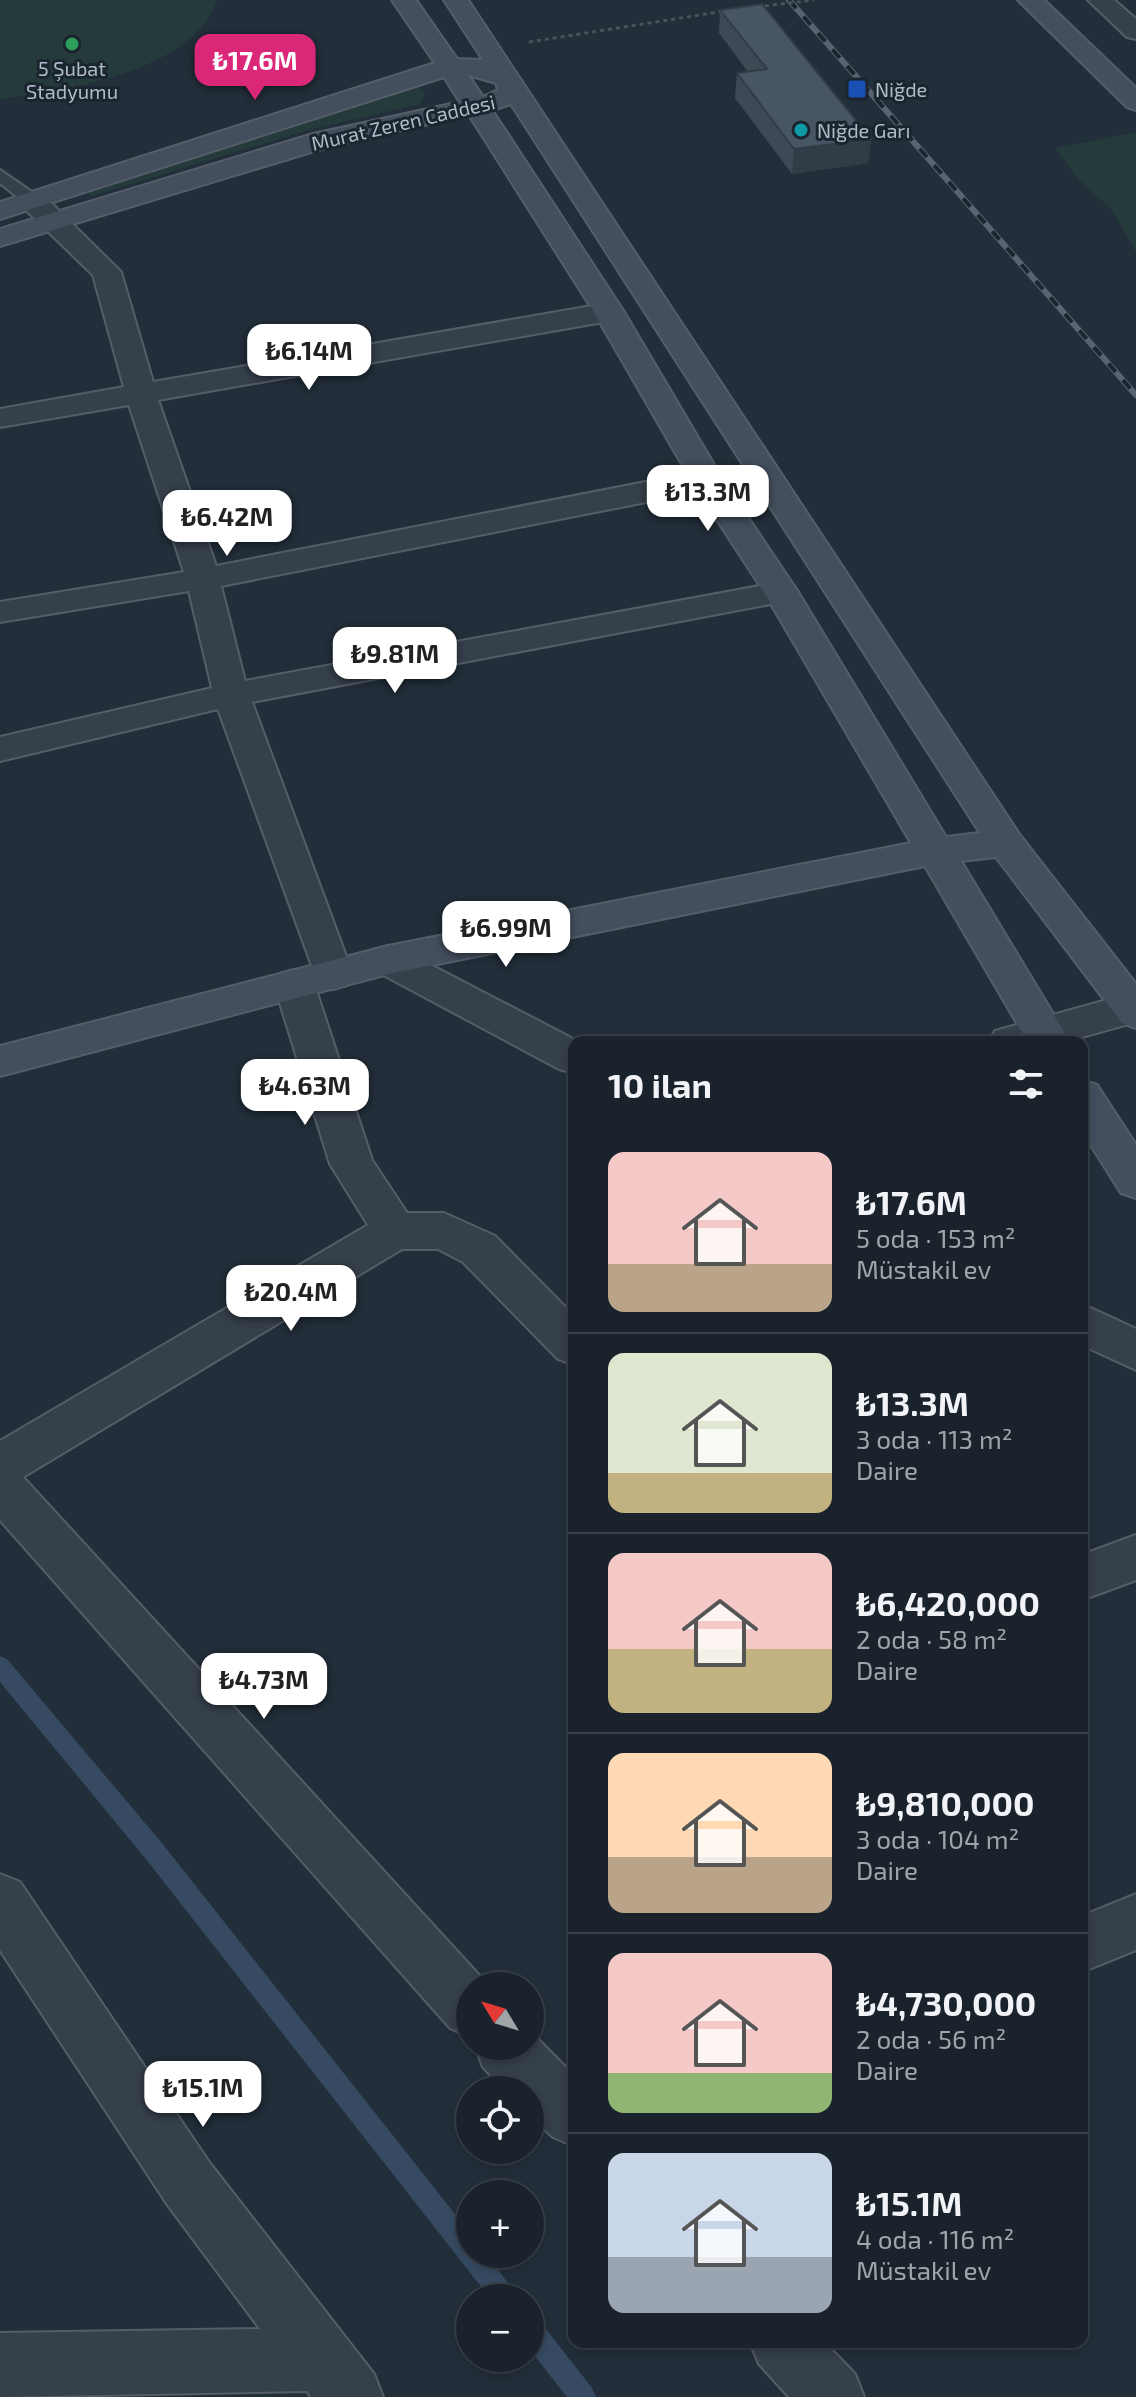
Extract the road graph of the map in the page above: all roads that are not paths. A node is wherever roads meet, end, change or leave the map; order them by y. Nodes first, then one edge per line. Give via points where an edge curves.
1 (404, 0) edge
2 (456, 0) edge
3 (1030, 0) edge
4 (1100, 0) edge
5 (1136, 32) edge
6 (449, 67) junction
7 (508, 79) junction
8 (1136, 102) edge
9 (477, 107) junction
10 (0, 175) edge
11 (0, 211) edge
12 (45, 211) junction
13 (0, 238) edge
14 (609, 312) junction
15 (141, 394) junction
16 (0, 418) edge
17 (707, 480) junction
18 (203, 579) junction
19 (781, 592) junction
20 (0, 612) edge
21 (231, 695) junction
22 (0, 749) edge
23 (1006, 843) junction
24 (934, 851) junction
25 (388, 960) junction
26 (313, 979) junction
27 (1135, 1010) edge
28 (1032, 1036) edge
29 (1044, 1036) edge
30 (568, 1055) edge
31 (0, 1061) edge
32 (1088, 1105) edge
33 (1136, 1181) edge
34 (395, 1231) junction
35 (1088, 1326) edge
36 (568, 1340) edge
37 (1136, 1351) edge
38 (0, 1466) edge
39 (0, 1486) edge
40 (1136, 1557) edge
41 (1088, 1576) edge
42 (0, 1901) edge
43 (1136, 1922) edge
44 (1088, 1941) edge
45 (456, 1992) edge
46 (517, 2060) edge
47 (568, 2111) edge
48 (787, 2348) edge
49 (0, 2365) edge
50 (336, 2378) edge
51 (832, 2397) edge

1 - 6 main road
2 - 7 main road
3 - 8 main road
4 - 5 street
6 - 7 main road, Murat Zeren Caddesi via 479,67
6 - 9 main road
6 - 12 main road, Murat Zeren Caddesi
7 - 9 main road, Murat Zeren Caddesi via 508,97
7 - 23 main road
9 - 12 main road, Murat Zeren Caddesi via 322,140
9 - 14 main road
10 - 12 lane
11 - 12 main road, Murat Zeren Caddesi
12 - 13 main road, Murat Zeren Caddesi
12 - 15 street via 107,272
14 - 15 street
14 - 17 main road
15 - 16 street
15 - 18 street
17 - 18 street
17 - 19 main road
18 - 20 street
18 - 21 street
19 - 21 street
19 - 24 main road
21 - 22 street
21 - 26 street
23 - 24 main road
23 - 27 main road
24 - 25 main road
24 - 28 main road
25 - 26 main road
25 - 30 street
26 - 31 main road
26 - 34 street via 352,1164
27 - 29 street
32 - 33 main road
34 - 36 street via 444,1231 479,1249
34 - 38 street
35 - 37 street
39 - 45 street
40 - 41 street
42 - 50 street via 188,2183
43 - 44 street
46 - 47 street
48 - 51 street
49 - 50 street

